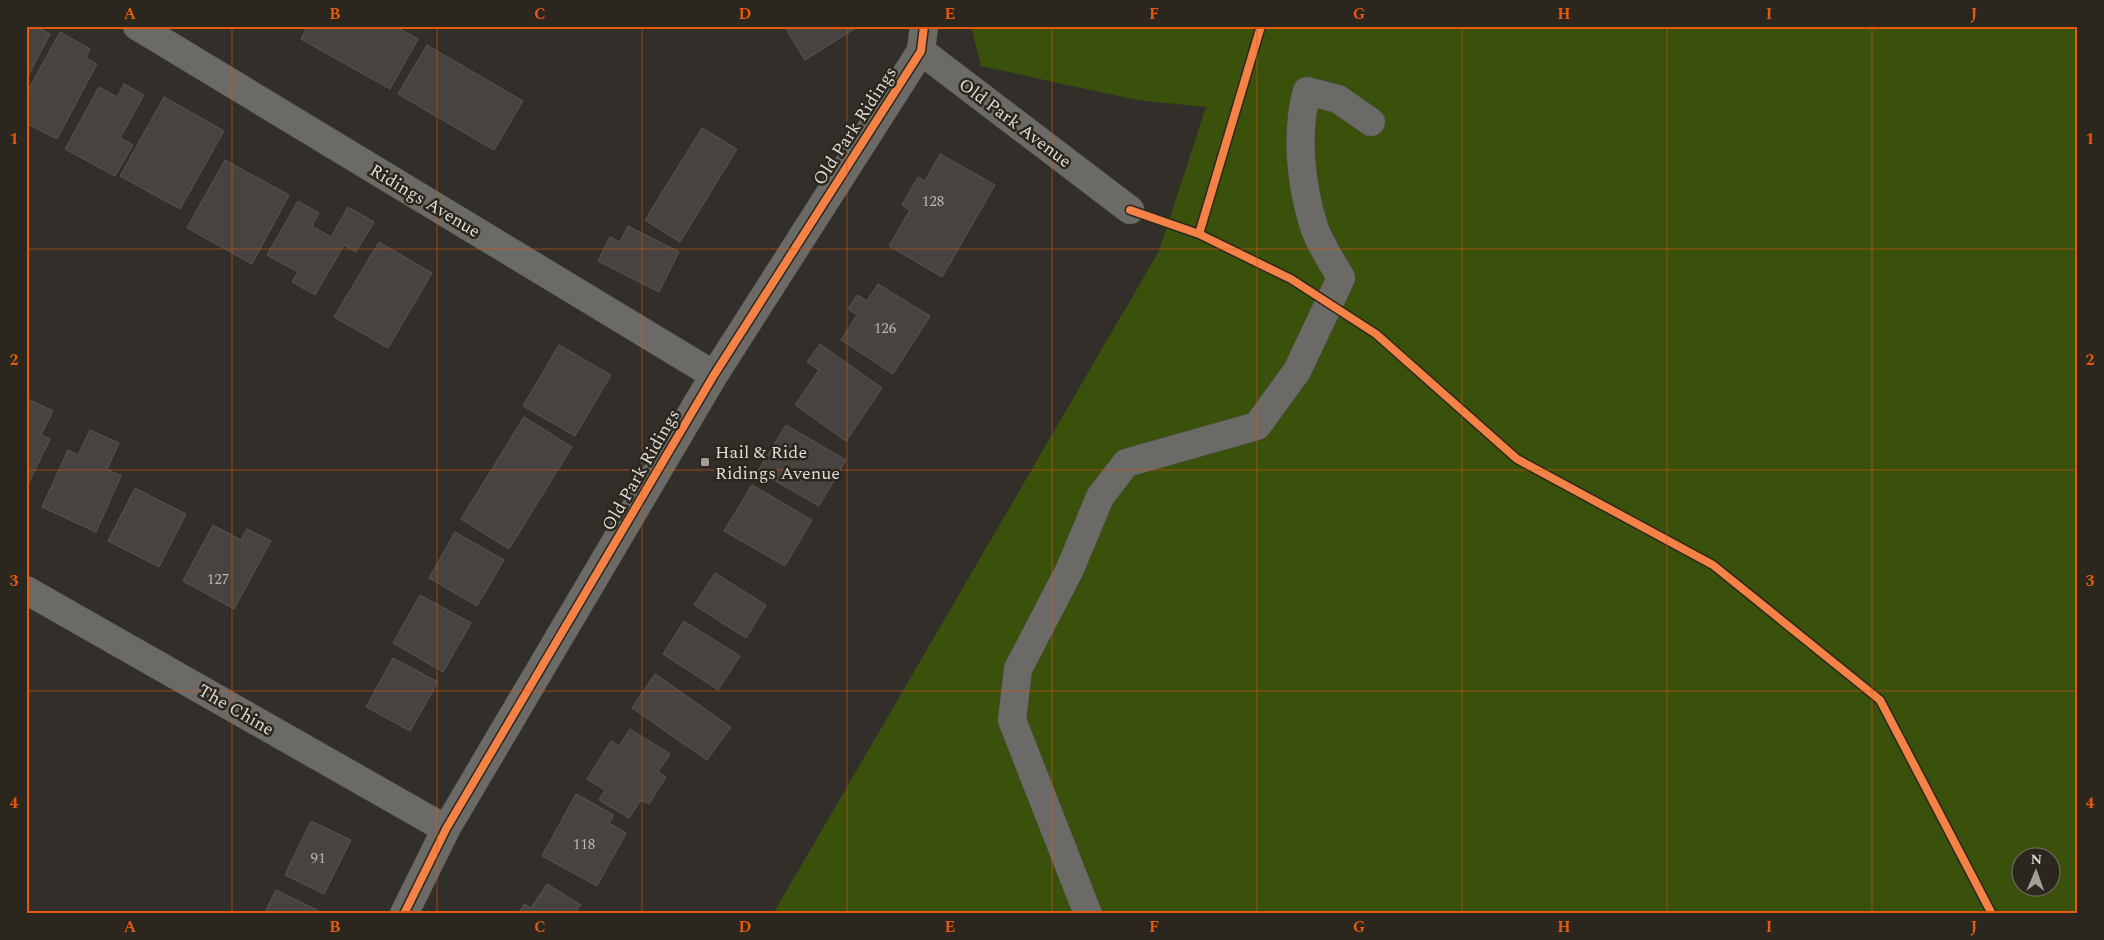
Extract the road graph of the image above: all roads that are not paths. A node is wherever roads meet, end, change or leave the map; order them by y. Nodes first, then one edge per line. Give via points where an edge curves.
1 (137, 26) edge
2 (922, 39) edge
3 (1371, 122) dead end
4 (1130, 210) dead end
5 (714, 375) junction
6 (26, 590) edge
7 (446, 829) junction
8 (404, 914) edge
9 (1088, 914) edge

1 - 5 street, Ridings Avenue
2 - 4 street, Old Park Avenue
2 - 5 street, Old Park Ridings
3 - 9 street via 1338,99 1307,91 1302,130 1302,170 1315,228 1341,278 1297,371 1257,426 1126,463 1100,497 1070,570 1018,669 1012,720
5 - 7 street, Old Park Ridings
6 - 7 street, The Chine
7 - 8 street, Old Park Ridings

